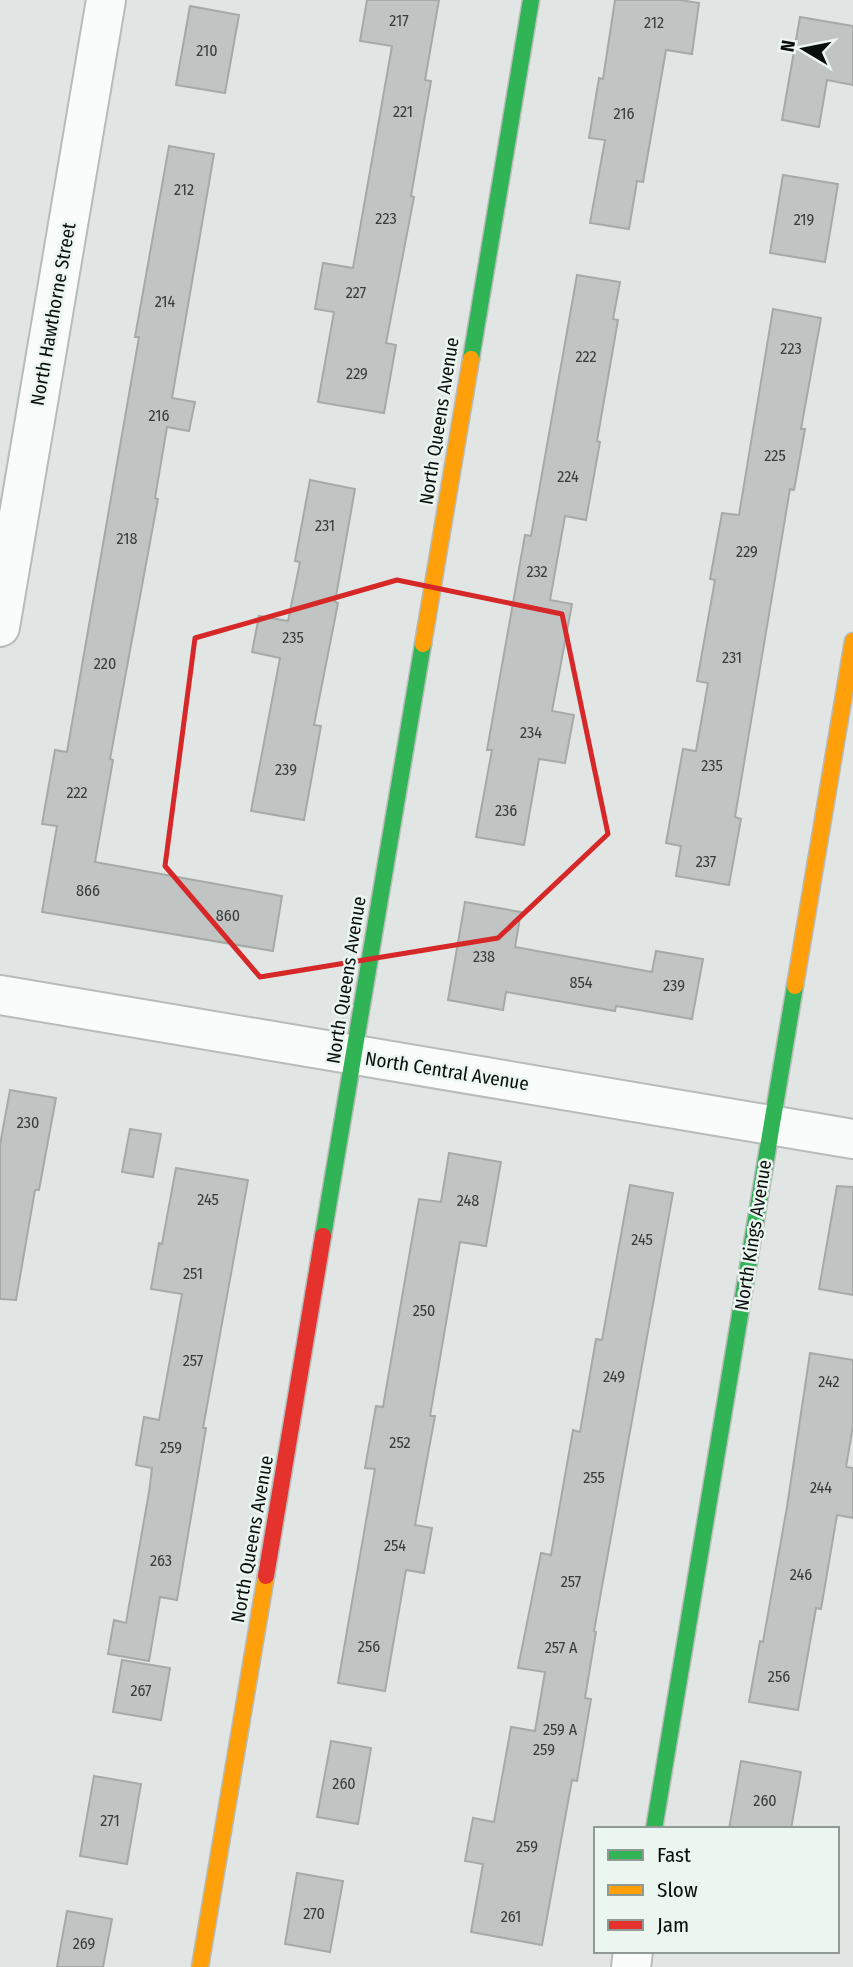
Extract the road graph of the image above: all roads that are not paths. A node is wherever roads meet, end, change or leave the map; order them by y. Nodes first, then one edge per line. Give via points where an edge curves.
1 (106, 0) edge
2 (531, 0) edge
3 (0, 628) edge
4 (853, 641) edge
5 (0, 995) edge
6 (355, 1055) junction
7 (771, 1125) junction
8 (853, 1139) edge
9 (654, 1827) edge
10 (200, 1967) edge

1 - 3 street, North Hawthorne Street
2 - 6 street, North Queens Avenue
4 - 7 street, North Kings Avenue
5 - 6 street, North Central Avenue
6 - 7 street, North Central Avenue
6 - 10 street, North Queens Avenue
7 - 8 street, North Central Avenue
7 - 9 street, North Kings Avenue

